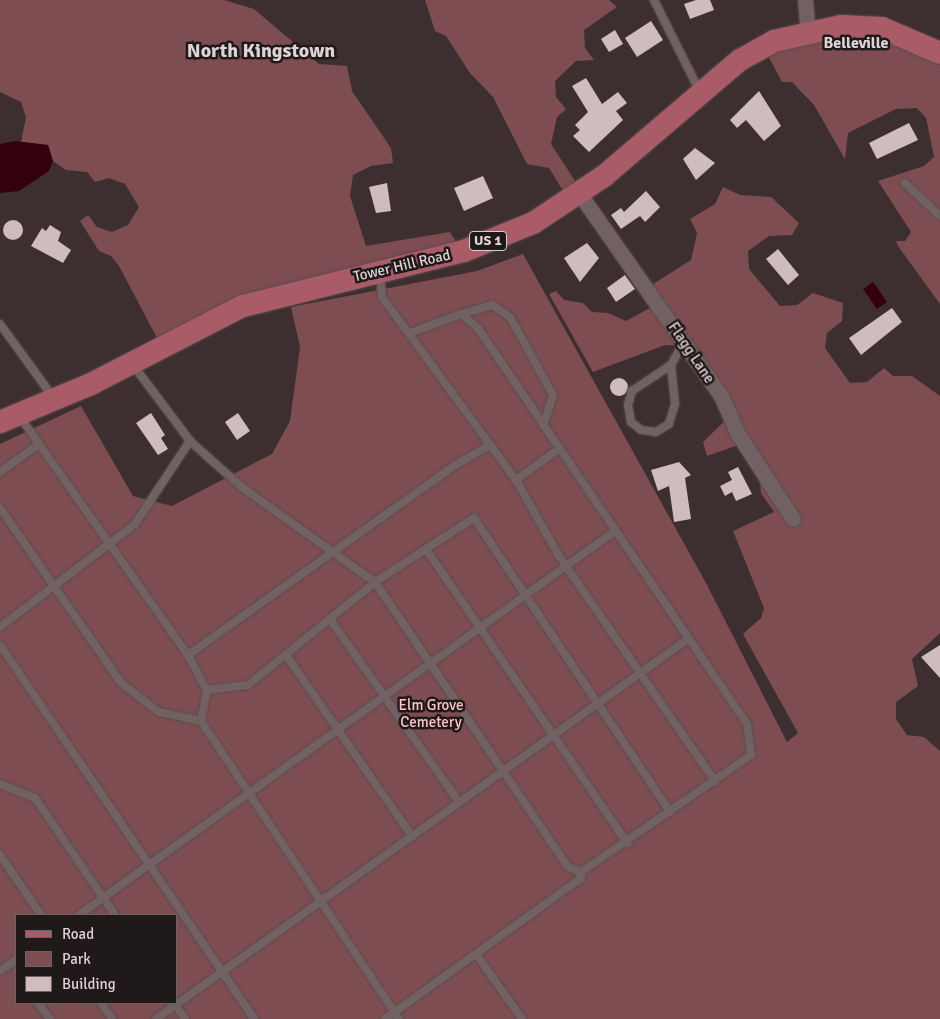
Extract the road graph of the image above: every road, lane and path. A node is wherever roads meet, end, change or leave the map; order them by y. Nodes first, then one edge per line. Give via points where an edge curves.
1 (654, 0) edge
2 (805, 0) edge
3 (808, 32) junction
4 (940, 53) edge
5 (700, 93) junction
6 (905, 182) dead end
7 (579, 192) junction
8 (940, 216) edge
9 (380, 272) junction
10 (461, 314) junction
11 (0, 324) edge
12 (409, 333) junction
13 (684, 342) junction
14 (131, 362) junction
15 (671, 365) junction
16 (55, 400) junction
17 (9, 419) edge
18 (543, 425) junction
19 (190, 441) junction
20 (39, 444) junction
21 (492, 445) junction
22 (559, 449) junction
23 (0, 472) edge
24 (516, 480) junction
25 (0, 508) edge
26 (793, 519) dead end
27 (615, 531) junction
28 (113, 544) junction
29 (334, 551) junction
30 (428, 552) junction
31 (566, 566) junction
32 (375, 582) junction
33 (54, 588) junction
34 (526, 595) junction
35 (332, 622) junction
36 (0, 627) edge
37 (480, 628) junction
38 (688, 639) junction
39 (0, 645) edge
40 (188, 655) junction
41 (286, 656) junction
42 (431, 663) junction
43 (640, 673) junction
44 (207, 690) junction
45 (386, 695) junction
46 (598, 703) junction
47 (201, 721) junction
48 (338, 729) junction
49 (551, 737) junction
50 (504, 771) junction
51 (715, 781) junction
52 (0, 784) edge
53 (250, 793) junction
54 (459, 802) junction
55 (670, 812) junction
56 (412, 836) junction
57 (627, 843) junction
58 (0, 855) edge
59 (150, 864) junction
60 (581, 872) junction
61 (103, 898) junction
62 (322, 900) junction
63 (40, 914) edge
64 (80, 914) edge
65 (114, 914) edge
66 (476, 954) junction
67 (14, 961) edge
68 (0, 971) edge
69 (223, 971) junction
70 (178, 1002) edge
71 (39, 1004) edge
72 (102, 1004) edge
73 (175, 1004) edge
74 (397, 1016) edge
75 (50, 1019) edge
76 (112, 1019) edge
77 (156, 1019) edge
78 (185, 1019) edge
79 (254, 1019) edge
80 (385, 1019) edge
81 (522, 1019) edge

1 - 5 lane
2 - 3 street
3 - 4 main road, Tower Hill Road / US 1 via 842,26 882,28
3 - 5 main road, Tower Hill Road / US 1 via 774,41 740,60
5 - 7 main road, Tower Hill Road / US 1
6 - 8 lane
7 - 9 main road, Tower Hill Road / US 1 via 533,223 464,251
7 - 13 street, Flagg Lane
9 - 12 lane via 382,297
9 - 14 main road, Tower Hill Road / US 1 via 243,306
10 - 12 lane
10 - 18 lane via 479,329
10 - 18 lane via 492,305 510,317 553,395
11 - 16 lane
12 - 21 lane
13 - 15 lane
13 - 26 street, Flagg Lane
14 - 16 main road, Tower Hill Road / US 1
14 - 19 lane
15 - 15 lane via 632,391 628,405 631,422 641,430 656,432 668,424 675,404
16 - 17 main road, Tower Hill Road / US 1
17 - 20 lane
18 - 22 lane
19 - 28 lane via 135,524
19 - 29 lane via 243,488
20 - 23 lane
20 - 28 lane
21 - 24 lane
21 - 29 lane via 455,465
22 - 24 lane
22 - 27 lane
24 - 31 lane
25 - 33 lane
27 - 31 lane
27 - 38 lane
28 - 33 lane
28 - 40 lane
29 - 32 lane
29 - 40 lane
30 - 32 lane
30 - 34 lane via 474,518
30 - 37 lane
31 - 34 lane
31 - 43 lane
32 - 35 lane
32 - 42 lane
33 - 36 lane
33 - 47 lane via 121,683 159,712
34 - 37 lane
34 - 46 lane
35 - 41 lane
35 - 45 lane
37 - 42 lane
37 - 49 lane
38 - 43 lane
38 - 51 lane via 747,724 752,741 751,755
39 - 59 lane
40 - 44 lane
41 - 44 lane via 248,685
41 - 48 lane
42 - 45 lane
42 - 50 lane
43 - 46 lane
43 - 51 lane
44 - 47 lane
45 - 48 lane
45 - 54 lane
46 - 49 lane
46 - 55 lane
47 - 53 lane
48 - 53 lane
48 - 56 lane
49 - 50 lane
49 - 57 lane
50 - 54 lane
50 - 60 lane via 568,867
51 - 55 lane
52 - 61 lane via 35,798
53 - 59 lane
53 - 62 lane
54 - 56 lane
55 - 57 lane
56 - 62 lane
57 - 60 lane
58 - 63 lane
59 - 61 lane
59 - 69 lane
60 - 66 lane via 581,878
61 - 64 lane
61 - 65 lane
62 - 69 lane
62 - 74 lane
66 - 74 lane
66 - 81 lane
67 - 68 lane
69 - 70 lane
69 - 79 lane
71 - 75 lane
72 - 76 lane
73 - 77 lane
73 - 78 lane
74 - 80 lane

